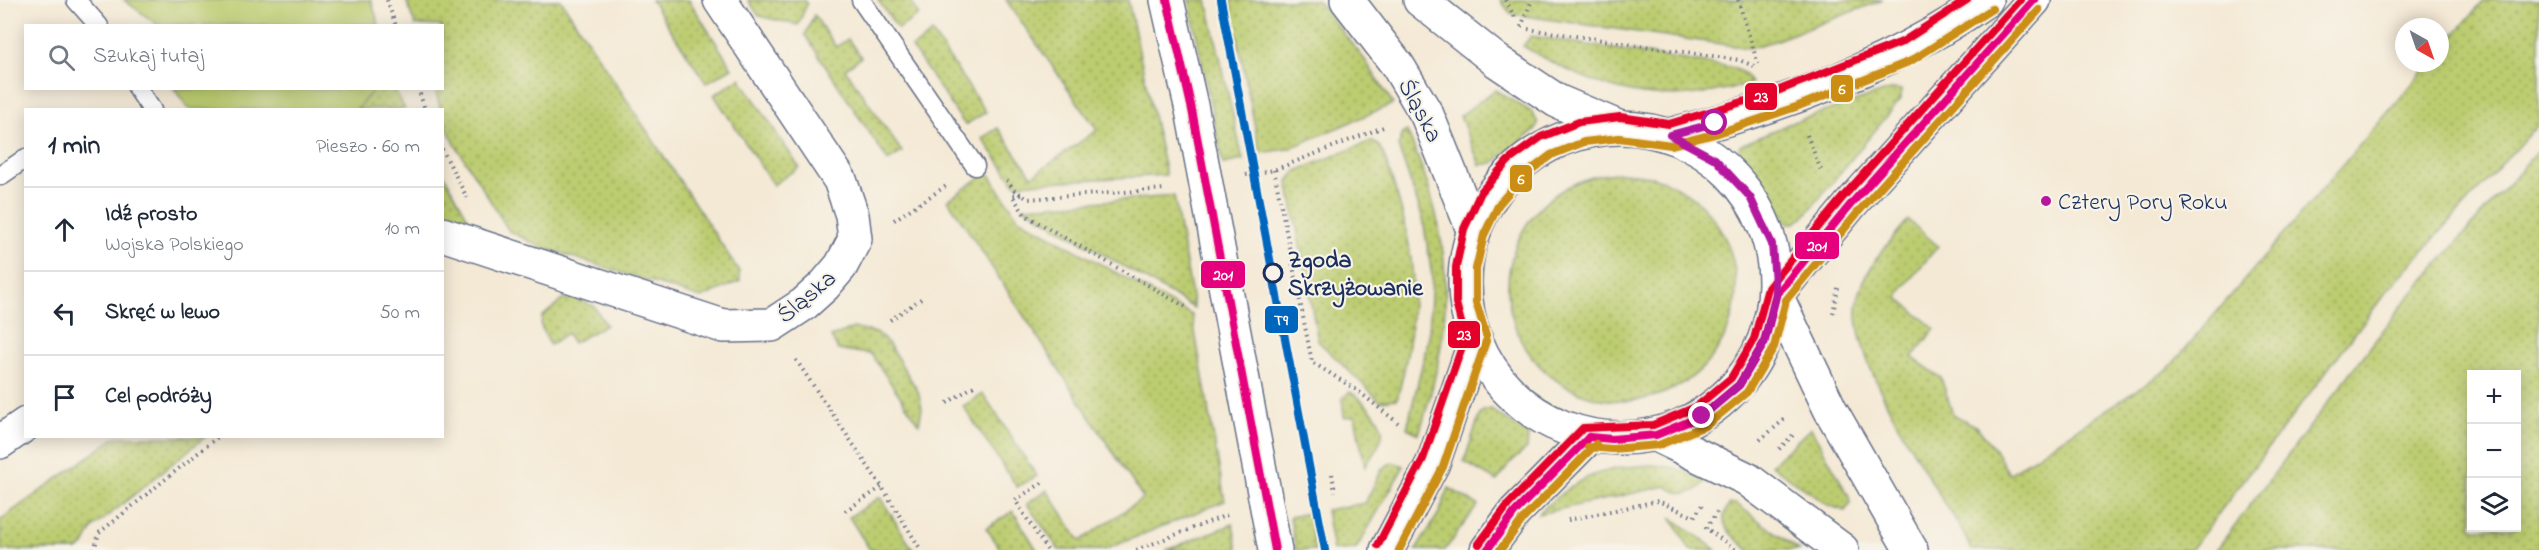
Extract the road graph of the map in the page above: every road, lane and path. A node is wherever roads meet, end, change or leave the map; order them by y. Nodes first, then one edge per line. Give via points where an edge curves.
1 (76, 0) edge
2 (387, 0) edge
3 (720, 0) edge
4 (861, 0) edge
5 (1167, 0) edge
6 (1347, 0) edge
7 (1420, 0) edge
8 (1504, 0) edge
9 (1532, 0) edge
10 (1737, 0) edge
11 (1986, 0) edge
12 (2034, 0) edge
13 (97, 24) edge
14 (395, 24) edge
15 (1520, 28) junction
16 (139, 90) edge
17 (419, 90) edge
18 (151, 108) edge
19 (424, 108) edge
20 (1619, 127) junction
21 (1380, 128) dead end
22 (1670, 135) junction
23 (24, 159) edge
24 (975, 166) junction
25 (0, 176) edge
26 (1167, 189) dead end
27 (1022, 195) junction
28 (1474, 232) junction
29 (444, 235) edge
30 (849, 250) junction
31 (1776, 295) junction
32 (921, 299) dead end
33 (1192, 310) dead end
34 (891, 320) dead end
35 (772, 325) junction
36 (1476, 338) junction
37 (977, 384) dead end
38 (947, 403) dead end
39 (1792, 413) dead end
40 (1398, 423) dead end
41 (24, 425) edge
42 (1656, 435) junction
43 (1589, 437) junction
44 (217, 438) edge
45 (0, 442) edge
46 (1758, 442) dead end
47 (1332, 474) dead end
48 (1042, 483) dead end
49 (882, 487) junction
50 (1335, 492) dead end
51 (845, 511) dead end
52 (1228, 514) dead end
53 (1694, 517) dead end
54 (1558, 522) dead end
55 (1706, 528) dead end
56 (94, 550) edge
57 (921, 550) edge
58 (1047, 550) edge
59 (1136, 550) edge
60 (1275, 550) edge
61 (1387, 550) edge
62 (1487, 550) edge
63 (1736, 550) edge
64 (1842, 550) edge
65 (1911, 550) edge

1 - 13 lane
2 - 14 path
3 - 30 street, Śląska via 840,180 852,215 855,239
4 - 24 lane
5 - 60 street via 1194,120
6 - 28 street, Śląska via 1398,66 1427,115
7 - 20 street via 1497,61 1557,101
8 - 15 path
9 - 15 path
10 - 15 path via 1759,68 1739,60
11 - 22 street via 1907,51 1775,103
12 - 31 street via 1851,204
16 - 18 lane
17 - 19 path
20 - 22 street
20 - 28 street via 1581,132 1546,146 1515,169 1490,198
21 - 40 path via 1274,170 1312,362 1347,382
22 - 31 street via 1715,159 1750,197 1772,244
23 - 25 lane
24 - 27 path via 989,156
24 - 30 path
26 - 27 path via 1028,199
27 - 33 path via 1012,195 1025,215
28 - 36 street via 1466,268 1466,303
29 - 35 street, Śląska via 723,326
30 - 35 street, Śląska via 824,286
31 - 42 street via 1764,343 1739,385 1702,416
31 - 65 street via 1830,409
32 - 34 path
35 - 49 path
36 - 43 street via 1490,369 1512,395 1538,416
36 - 61 street via 1433,463
37 - 38 path
39 - 46 path
41 - 45 street
42 - 43 street
42 - 64 street via 1747,479
43 - 62 street via 1515,512
44 - 56 path via 99,533
47 - 50 path
48 - 58 path via 1015,500
49 - 51 path
49 - 57 path
52 - 59 path
53 - 54 path via 1658,501
55 - 63 path

